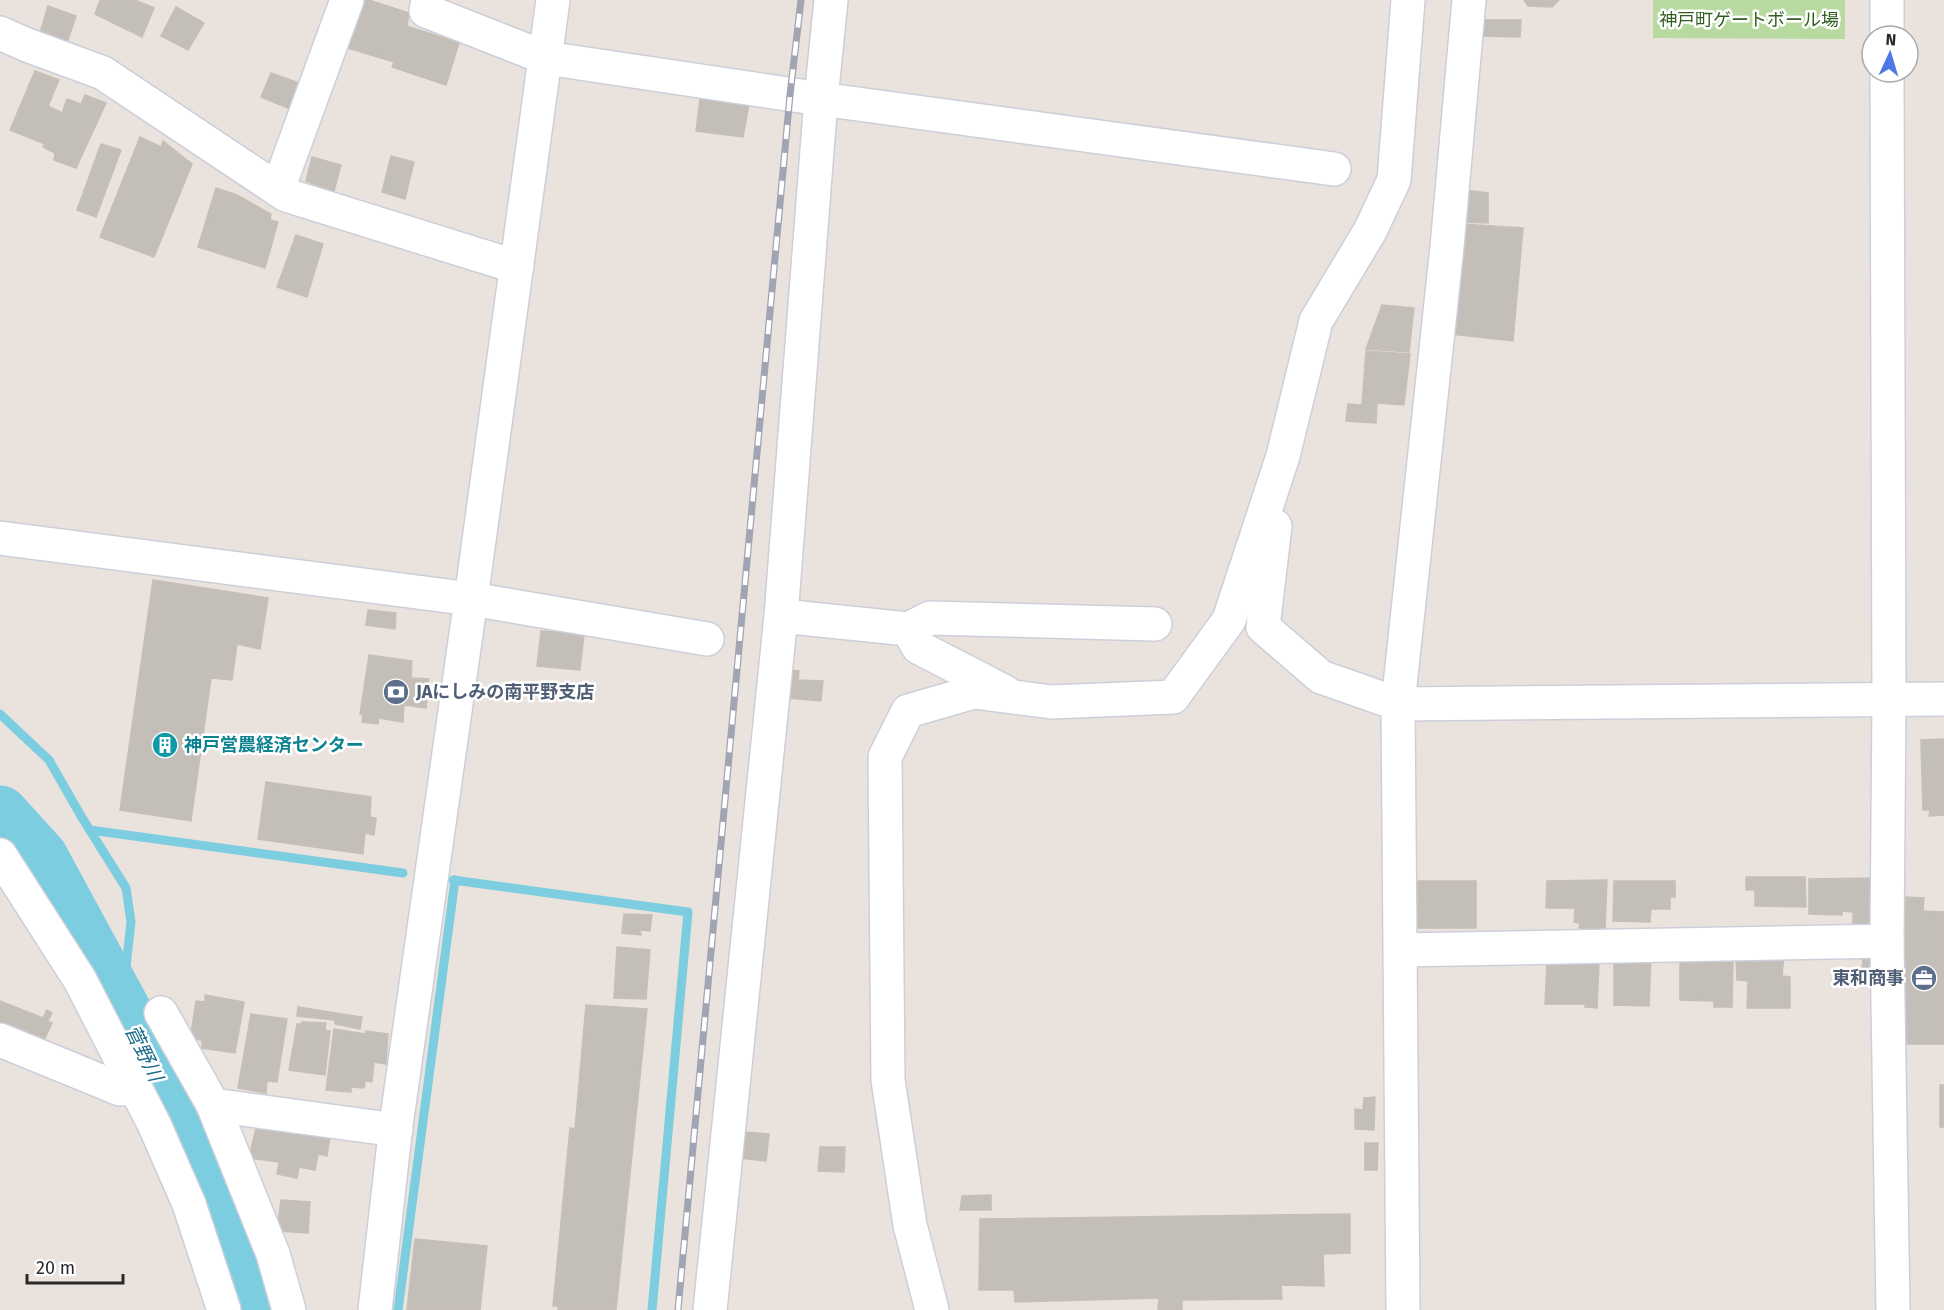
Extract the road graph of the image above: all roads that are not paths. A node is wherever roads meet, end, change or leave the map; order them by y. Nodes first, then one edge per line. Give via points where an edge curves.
1 (347, 0) edge
2 (553, 0) edge
3 (831, 0) edge
4 (1408, 0) edge
5 (1469, 0) edge
6 (1887, 0) edge
7 (419, 4) edge
8 (1887, 24) edge
9 (0, 33) edge
10 (546, 58) junction
11 (1887, 84) edge
12 (821, 99) junction
13 (1335, 169) dead end
14 (278, 189) junction
15 (517, 267) junction
16 (1283, 456) junction
17 (0, 538) edge
18 (471, 599) junction
19 (781, 616) junction
20 (1155, 624) dead end
21 (909, 629) junction
22 (707, 639) dead end
23 (1011, 696) junction
24 (1888, 699) junction
25 (1944, 699) edge
26 (1398, 704) junction
27 (0, 855) edge
28 (1887, 941) junction
29 (1401, 950) junction
30 (161, 1013) dead end
31 (0, 1040) edge
32 (135, 1088) junction
33 (213, 1105) junction
34 (396, 1130) junction
35 (224, 1310) edge
36 (289, 1310) edge
37 (375, 1310) edge
38 (710, 1310) edge
39 (932, 1310) edge
40 (1403, 1310) edge
41 (1893, 1310) edge

1 - 14 street
2 - 10 street
3 - 12 street
4 - 16 street via 1394,180 1370,231 1317,321
5 - 26 street
6 - 8 street
7 - 10 street
9 - 14 street via 103,73
10 - 12 street
10 - 15 street
11 - 24 street
12 - 13 street
12 - 19 street
14 - 15 street via 286,195
15 - 18 street
16 - 23 street via 1229,620 1173,697 1052,702
16 - 26 street via 1263,627 1321,677
17 - 18 street
18 - 22 street
18 - 34 street
19 - 21 street
19 - 38 street
20 - 21 street via 930,618
21 - 23 street via 918,646
23 - 39 street via 974,692 908,711 885,757 888,1080 910,1225
24 - 25 street
24 - 26 street
24 - 28 street
26 - 29 street
27 - 32 street via 80,980
28 - 29 street
28 - 41 street
29 - 40 street
30 - 33 street
31 - 32 street via 120,1089
32 - 35 street via 189,1204
33 - 34 street
33 - 36 street via 273,1254
34 - 37 street

